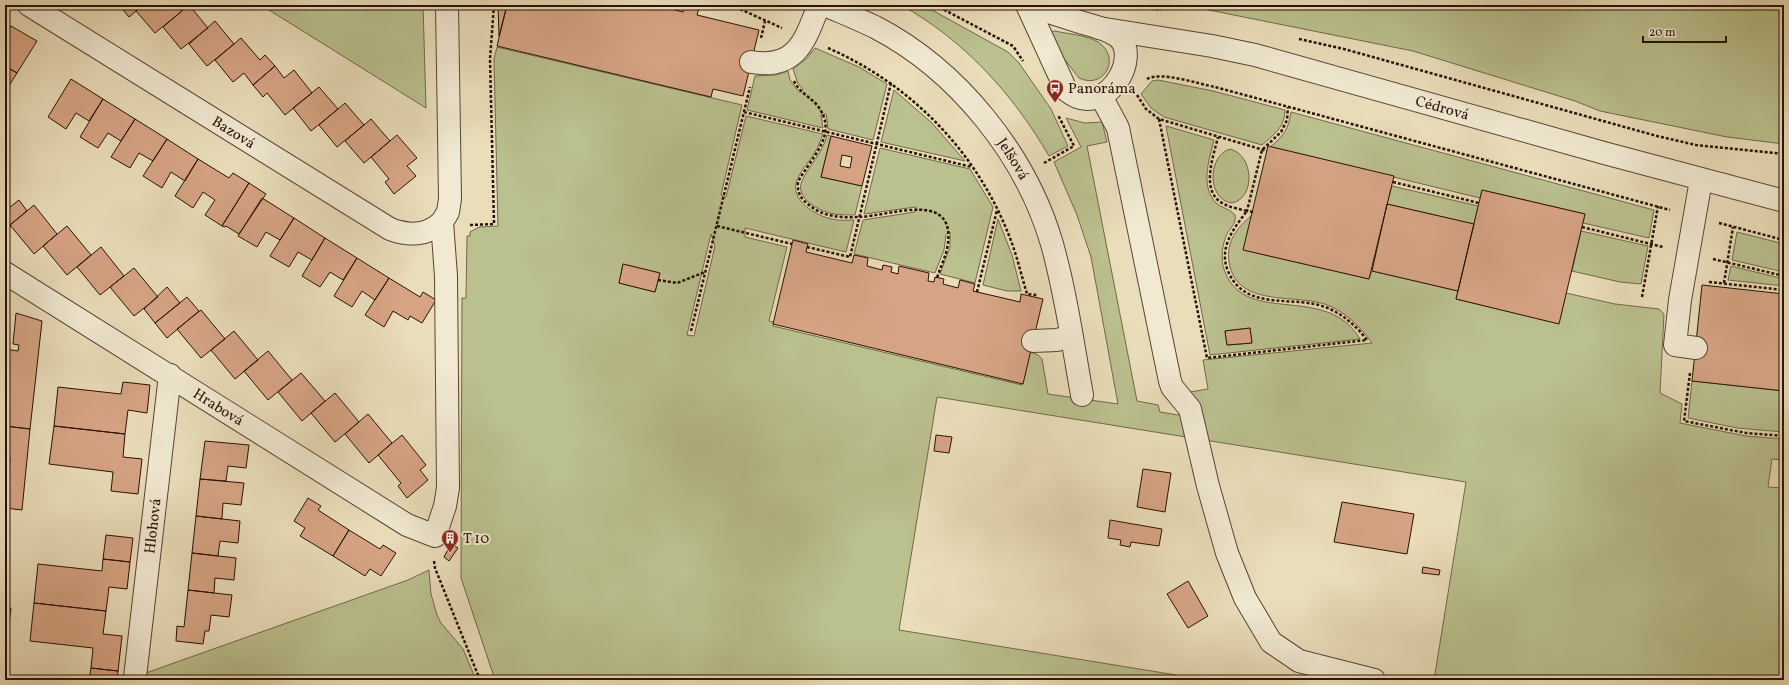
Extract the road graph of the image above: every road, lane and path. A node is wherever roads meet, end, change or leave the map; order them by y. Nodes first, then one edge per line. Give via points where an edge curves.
1 (29, 5) edge
2 (447, 5) edge
3 (494, 5) edge
4 (731, 5) edge
5 (819, 5) edge
6 (825, 5) edge
7 (935, 5) edge
8 (1027, 5) edge
9 (1136, 5) edge
10 (1167, 11) dead end
11 (766, 20) junction
12 (1099, 28) junction
13 (1292, 37) dead end
14 (806, 39) junction
15 (753, 63) junction
16 (1025, 64) dead end
17 (891, 83) junction
18 (1143, 84) dead end
19 (801, 91) dead end
20 (1106, 105) junction
21 (1288, 107) junction
22 (1056, 110) dead end
23 (744, 112) junction
24 (1060, 112) dead end
25 (1159, 119) junction
26 (1063, 125) dead end
27 (826, 132) junction
28 (1218, 137) junction
29 (877, 144) junction
30 (1262, 150) junction
31 (1267, 151) dead end
32 (1784, 154) edge
33 (1052, 159) dead end
34 (973, 167) junction
35 (1701, 180) junction
36 (1393, 182) dead end
37 (1784, 201) edge
38 (1479, 203) dead end
39 (1658, 206) junction
40 (997, 209) junction
41 (1247, 211) junction
42 (1253, 212) dead end
43 (859, 217) junction
44 (1694, 217) junction
45 (442, 222) junction
46 (716, 226) junction
47 (1582, 227) dead end
48 (1733, 227) junction
49 (466, 229) dead end
50 (1784, 240) edge
51 (792, 244) dead end
52 (1652, 244) junction
53 (807, 247) dead end
54 (1688, 253) junction
55 (1728, 262) junction
56 (706, 272) junction
57 (5, 273) edge
58 (1784, 276) edge
59 (937, 278) dead end
60 (1684, 279) junction
61 (658, 280) dead end
62 (1724, 283) junction
63 (1784, 290) edge
64 (977, 292) dead end
65 (1064, 292) junction
66 (1642, 297) dead end
67 (691, 331) dead end
68 (1071, 336) junction
69 (1033, 342) dead end
70 (1696, 348) dead end
71 (170, 375) junction
72 (1690, 378) dead end
73 (1082, 396) dead end
74 (1784, 436) edge
75 (435, 536) junction
76 (135, 677) dead end
77 (480, 680) edge
78 (1374, 680) edge

1 - 45 street, Bazová via 390,229 414,234 428,232
2 - 45 street via 450,199 448,212
3 - 49 path via 490,59 494,224 471,225
4 - 11 path
5 - 14 street
6 - 65 street, Jelšová via 875,28 904,46 932,66 976,108 1009,151 1027,182 1052,244
7 - 16 path via 1012,46
8 - 12 street, Cédrová
8 - 20 street, Cédrová via 1066,90 1073,97
9 - 10 path
11 - 14 path
11 - 15 path
12 - 20 street, Cédrová via 1117,36 1124,45 1125,52 1124,67 1110,89
12 - 35 street, Cédrová via 1256,55
13 - 32 path via 1344,49 1657,136 1696,145
14 - 15 street via 788,58 773,63
14 - 17 path via 850,58
15 - 23 path
17 - 29 path
17 - 34 path via 935,120
18 - 21 path via 1151,76 1161,76 1215,87
19 - 27 path via 813,100 823,114
20 - 25 path via 1125,106 1137,92 1146,109
20 - 78 street via 1118,128 1170,381 1172,388 1190,410 1227,553 1245,598 1271,642 1299,661
21 - 30 path via 1287,120 1281,132
21 - 39 path
22 - 24 path
23 - 27 path
23 - 46 path
25 - 28 path
25 - 41 path via 1207,358 1367,340 1345,318 1330,308 1254,297 1236,286 1226,267 1226,244
26 - 33 path via 1074,146
27 - 29 path
27 - 43 path via 818,151 798,182 800,196 814,209 833,216
28 - 30 path
28 - 41 path via 1209,172 1212,189 1219,201
29 - 34 path
29 - 43 path
30 - 31 path
30 - 41 path
34 - 40 path
35 - 37 street, Cédrová
35 - 44 street
36 - 38 path
39 - 44 path
39 - 52 path
40 - 64 path
40 - 65 path via 1008,233 1027,294 1042,296
41 - 42 path
43 - 53 path via 850,257
43 - 59 path via 915,209 940,214 947,226 948,234 947,248
44 - 48 path
44 - 54 street
45 - 75 street via 446,276 448,488
46 - 51 path
46 - 56 path
47 - 52 path
48 - 50 path
48 - 55 path
52 - 54 path
52 - 66 path
54 - 55 path
54 - 60 street
55 - 58 path
55 - 62 path
56 - 61 path via 677,283
56 - 67 path
57 - 71 street, Hrabová
60 - 62 path
60 - 70 street via 1675,345
62 - 63 path
65 - 68 street, Jelšová
68 - 69 street
68 - 73 street, Jelšová
71 - 75 street, Hrabová via 407,525
71 - 76 street, Hlohová
72 - 74 path via 1684,421
75 - 77 path via 435,568

